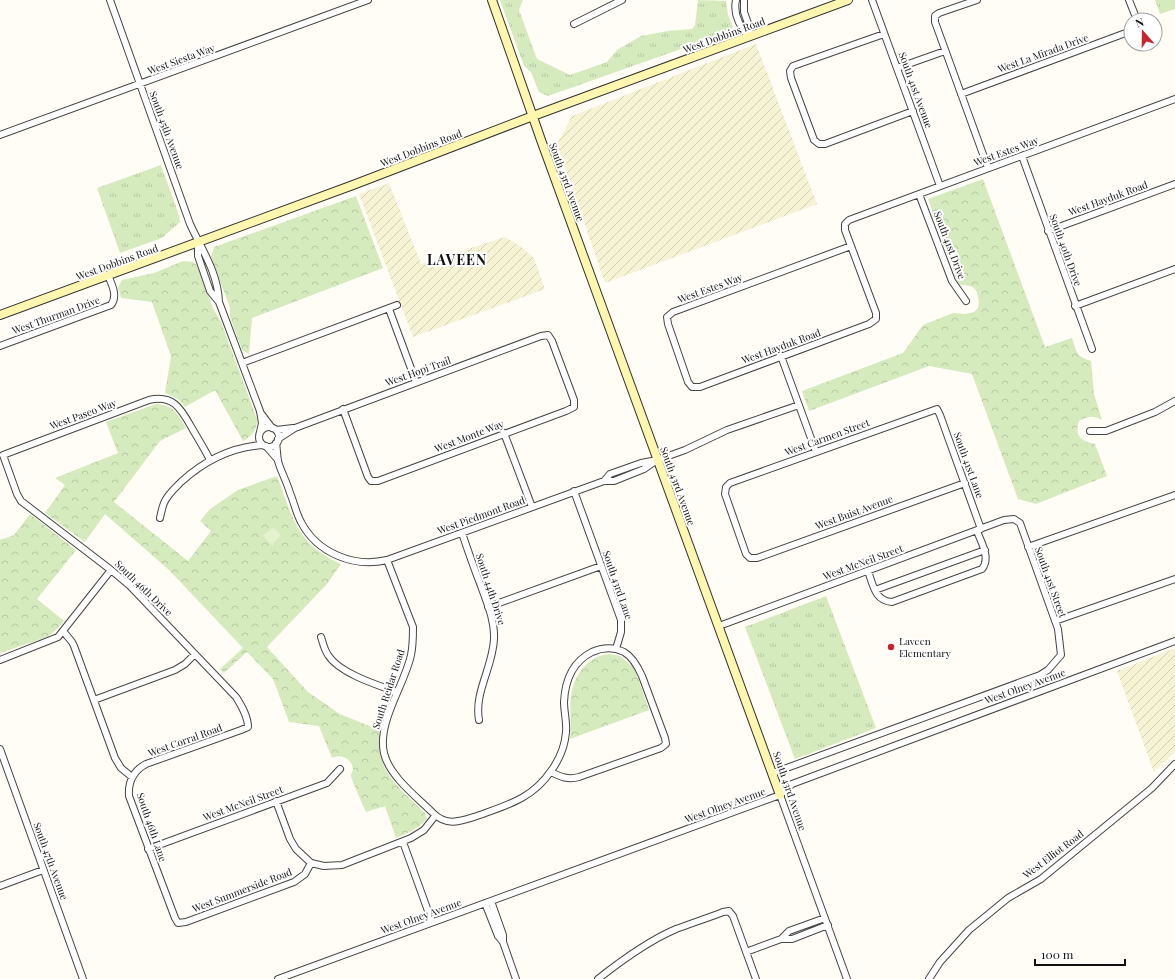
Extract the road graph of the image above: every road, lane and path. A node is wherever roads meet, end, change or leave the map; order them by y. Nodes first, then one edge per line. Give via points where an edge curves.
1 (110, 0) edge
2 (368, 0) edge
3 (492, 0) edge
4 (736, 0) edge
5 (744, 0) edge
6 (848, 0) edge
7 (872, 0) edge
8 (976, 0) edge
9 (1130, 0) edge
10 (618, 1) edge
11 (1134, 12) edge
12 (574, 24) dead end
13 (884, 34) junction
14 (1123, 34) edge
15 (749, 37) junction
16 (945, 51) junction
17 (897, 68) junction
18 (140, 84) junction
19 (961, 94) junction
20 (1175, 99) edge
21 (913, 111) junction
22 (533, 116) junction
23 (0, 135) edge
24 (1022, 156) junction
25 (988, 168) junction
26 (1175, 184) edge
27 (940, 186) junction
28 (919, 194) junction
29 (1048, 231) junction
30 (198, 243) junction
31 (851, 246) junction
32 (1175, 269) edge
33 (108, 275) junction
34 (966, 301) dead end
35 (397, 305) dead end
36 (1075, 306) junction
37 (389, 309) junction
38 (0, 315) edge
39 (0, 346) edge
40 (1092, 350) dead end
41 (781, 356) junction
42 (242, 363) junction
43 (416, 382) junction
44 (692, 387) joint
45 (1175, 401) edge
46 (799, 405) junction
47 (574, 407) joint
48 (343, 409) junction
49 (937, 409) joint
50 (260, 411) junction
51 (295, 428) junction
52 (274, 429) junction
53 (1090, 431) dead end
54 (260, 433) junction
55 (504, 433) junction
56 (277, 441) junction
57 (265, 445) junction
58 (244, 446) junction
59 (816, 452) junction
60 (3, 455) joint
61 (210, 460) junction
62 (278, 460) junction
63 (658, 460) junction
64 (965, 483) junction
65 (574, 491) junction
66 (1175, 495) edge
67 (532, 507) junction
68 (160, 518) dead end
69 (1014, 520) joint
70 (979, 530) junction
71 (462, 533) junction
72 (1028, 547) junction
73 (985, 550) junction
74 (750, 558) joint
75 (387, 560) junction
76 (601, 566) junction
77 (111, 570) junction
78 (868, 571) junction
79 (1175, 579) edge
80 (875, 590) junction
81 (488, 607) junction
82 (1055, 621) junction
83 (719, 626) junction
84 (63, 631) junction
85 (321, 637) dead end
86 (1175, 641) edge
87 (616, 649) junction
88 (195, 654) junction
89 (0, 660) edge
90 (397, 692) junction
91 (94, 700) junction
92 (479, 720) dead end
93 (248, 726) joint
94 (0, 749) edge
95 (1175, 764) edge
96 (340, 769) dead end
97 (551, 772) junction
98 (773, 773) junction
99 (132, 777) junction
100 (780, 795) junction
101 (276, 801) junction
102 (435, 816) junction
103 (403, 842) junction
104 (148, 849) junction
105 (311, 863) junction
106 (43, 870) junction
107 (0, 886) edge
108 (488, 902) junction
109 (825, 918) junction
110 (432, 922) junction
111 (178, 923) joint
112 (828, 925) junction
113 (800, 927) junction
114 (803, 935) junction
115 (781, 939) junction
116 (746, 952) junction
117 (83, 979) edge
118 (278, 979) edge
119 (516, 979) edge
120 (598, 979) edge
121 (756, 979) edge
122 (847, 979) edge
123 (929, 979) edge

1 - 18 street, South 45th Avenue
2 - 18 street, West Siesta Way
3 - 22 main road, South 43rd Avenue
4 - 15 street via 741,28
5 - 15 street
6 - 15 main road, West Dobbins Road
7 - 13 street, South 41st Avenue
8 - 16 street via 935,16
9 - 11 street
10 - 12 street
13 - 17 street, South 41st Avenue
13 - 21 street via 793,66 790,71 791,78 814,140 819,144 825,144
14 - 19 street, West La Mirada Drive
15 - 22 main road, West Dobbins Road
16 - 17 street
16 - 19 street
17 - 21 street, South 41st Avenue
18 - 23 street, West Siesta Way
18 - 30 street, South 45th Avenue
19 - 25 street
20 - 24 street, West Estes Way
21 - 27 street, South 41st Avenue
22 - 30 main road, West Dobbins Road
22 - 63 main road, South 43rd Avenue
24 - 25 street, West Estes Way
24 - 29 street, South 40th Drive
25 - 27 street, West Estes Way
26 - 29 street, West Hayduk Road
27 - 28 street, West Estes Way
28 - 31 street, West Estes Way via 849,220 845,224 845,230
28 - 34 street, South 41st Drive via 952,281
29 - 36 street, South 40th Drive
30 - 33 main road, West Dobbins Road
30 - 42 street, South 45th Avenue via 206,253 219,288 219,302
31 - 41 street, West Hayduk Road via 876,319 869,324
31 - 44 street, West Estes Way via 673,312 667,317 688,382
32 - 36 street
33 - 38 main road, West Dobbins Road
33 - 39 street, West Thurman Drive via 115,294 111,305
35 - 37 street
36 - 40 street, South 40th Drive
37 - 42 street
37 - 43 street
41 - 44 street, West Hayduk Road
41 - 46 street
42 - 50 street, South 45th Avenue
43 - 47 street, West Hopi Trail via 548,335 574,400
43 - 48 street, West Hopi Trail
45 - 53 street via 1155,412 1106,431
46 - 59 street
46 - 63 street, West Piedmont Road via 727,430
47 - 55 street, West Monte Way
48 - 51 street, West Hopi Trail
48 - 55 street, West Monte Way via 371,481 378,481
49 - 59 street, West Carmen Street
49 - 64 street, South 41st Lane
50 - 52 street, South 45th Avenue
50 - 54 street, South 45th Avenue
51 - 52 street, West Hopi Trail
51 - 56 street, West Hopi Trail
52 - 54 street, West Hopi Trail via 266,427
52 - 56 street via 278,434
54 - 57 street via 260,440
54 - 58 street, West Hopi Trail
55 - 67 street
56 - 57 street, West Hopi Trail via 272,446
56 - 62 street
57 - 58 street, West Hopi Trail
57 - 62 street
58 - 61 street, West Hopi Trail
59 - 74 street, West Carmen Street via 730,483 726,487 725,494 746,554
60 - 61 street, West Paseo Way via 149,400 163,398 182,410
60 - 77 street, South 46th Drive via 21,501
61 - 68 street, West Hopi Trail via 173,490 164,503
62 - 75 street, West Piedmont Road via 301,522 317,543 350,561 376,563
63 - 65 street, West Piedmont Road via 644,469 614,481 604,480
63 - 83 main road, South 43rd Avenue
64 - 70 street, South 41st Lane
64 - 74 street, West Buist Avenue via 757,558
65 - 67 street, West Piedmont Road
65 - 76 street, South 43rd Lane
66 - 72 street
67 - 71 street, West Piedmont Road
69 - 70 street, West McNeil Street via 1004,520
69 - 72 street, South 41st Street via 1020,523
70 - 73 street, South 41st Lane
70 - 78 street, West McNeil Street
71 - 75 street, West Piedmont Road
71 - 81 street, South 44th Drive
72 - 82 street, South 41st Street
73 - 80 street
73 - 80 street via 985,566 982,569 892,602 884,602 876,595
75 - 90 street, South Reidar Road via 413,627 411,655
76 - 81 street
76 - 87 street, South 43rd Lane via 622,620
77 - 84 street
77 - 88 street, South 46th Drive via 137,593
78 - 80 street
78 - 83 street, West McNeil Street
79 - 82 street
81 - 92 street, South 44th Drive via 494,641 479,698
82 - 98 street, South 41st Street via 1060,655 1048,670 1040,675
83 - 98 main road, South 43rd Avenue
84 - 89 street via 51,641
84 - 91 street via 74,646
85 - 90 street via 328,656 342,668
86 - 100 street, West Olney Avenue via 792,784
87 - 97 street via 593,652 578,662 573,669 565,687 564,743
87 - 97 street via 631,657 639,668 666,744 579,778 564,778
88 - 91 street via 175,670
88 - 93 street, South 46th Drive via 236,696
90 - 102 street, South Reidar Road via 384,733 384,753 397,776
91 - 99 street via 115,758 121,768
93 - 99 street, West Corral Road via 146,764
94 - 106 street, South 47th Avenue
95 - 123 street, West Elliot Road via 1152,788 1041,879 1008,898 969,930 940,962
96 - 101 street, West McNeil Street via 327,783
97 - 102 street, South Reidar Road via 536,789 519,801 451,823
98 - 100 main road, South 43rd Avenue
99 - 104 street, South 46th Lane via 129,796
100 - 108 street, West Olney Avenue
100 - 109 street, South 43rd Avenue
101 - 104 street, West McNeil Street
101 - 105 street via 293,846
102 - 103 street via 418,834
103 - 105 street via 342,865 324,866
103 - 110 street
104 - 111 street, South 46th Lane
105 - 111 street, West Summerside Road via 305,874 294,882
106 - 107 street
106 - 117 street, South 47th Avenue
108 - 110 street, West Olney Avenue
108 - 119 street via 498,936 503,942
109 - 112 street, South 43rd Avenue
109 - 113 street
110 - 118 street, West Olney Avenue
112 - 114 street
112 - 122 street, South 43rd Avenue
113 - 114 street
113 - 115 street via 789,931
114 - 115 street
115 - 116 street
116 - 120 street via 733,916 729,911 723,912 652,942 619,962
116 - 121 street

